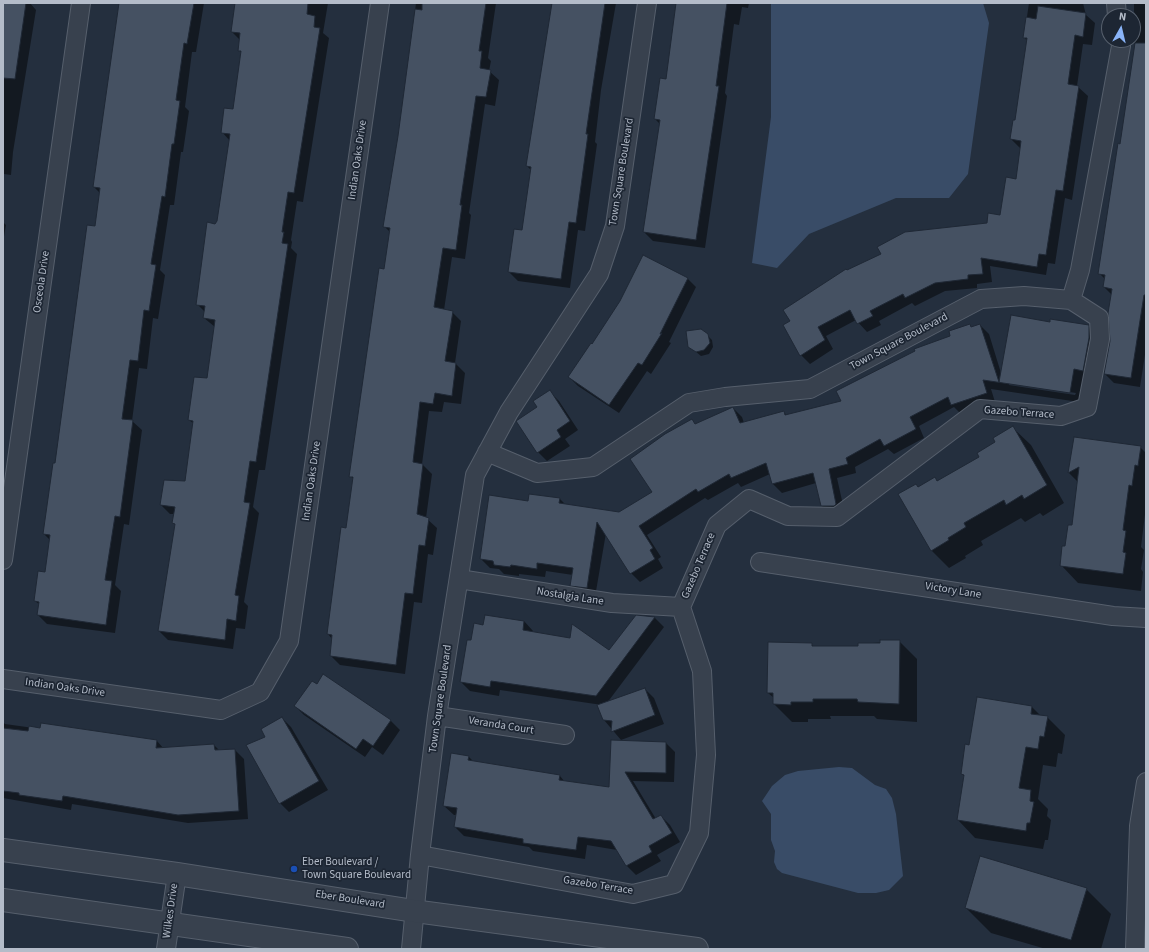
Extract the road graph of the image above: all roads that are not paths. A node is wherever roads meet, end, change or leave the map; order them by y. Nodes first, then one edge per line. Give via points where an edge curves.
1 (82, 3) edge
2 (380, 3) edge
3 (647, 3) edge
4 (1121, 48) edge
5 (1071, 300) junction
6 (487, 452) junction
7 (3, 560) edge
8 (760, 562) dead end
9 (459, 579) junction
10 (681, 607) junction
11 (1146, 618) edge
12 (3, 679) edge
13 (437, 716) junction
14 (565, 735) dead end
15 (1146, 782) edge
16 (1143, 826) edge
17 (3, 850) edge
18 (420, 855) junction
19 (176, 874) junction
20 (3, 900) edge
21 (414, 910) junction
22 (169, 923) junction
23 (166, 949) edge
24 (347, 949) edge
25 (411, 949) edge
26 (696, 949) edge
27 (1135, 949) edge

1 - 7 street, Osceola Drive
2 - 12 street, Indian Oaks Drive via 289,641 260,692 221,710
3 - 6 street, Town Square Boulevard via 615,226 599,274 509,412
4 - 5 street via 1080,270
5 - 6 street, Town Square Boulevard via 1024,296 981,299 810,389 689,403 593,468 537,474
5 - 10 street, Gazebo Terrace via 1099,318 1100,339 1087,407 1062,416 980,409 836,517 788,516 749,499 717,525
6 - 9 street, Town Square Boulevard via 475,476
8 - 11 street, Victory Lane via 1113,616
9 - 10 street, Nostalgia Lane via 612,603
9 - 13 street, Town Square Boulevard
10 - 18 street, Gazebo Terrace via 702,671 706,755 699,833 674,884 633,894
13 - 14 street, Veranda Court
13 - 18 street, Town Square Boulevard
15 - 16 street
16 - 27 street
17 - 19 street, Eber Boulevard
18 - 21 street, Town Square Boulevard
19 - 21 street, Eber Boulevard
19 - 22 street, Wilkes Drive
20 - 22 street
21 - 25 street, Town Square Boulevard
21 - 26 street, Eber Boulevard
22 - 23 street, Wilkes Drive
22 - 24 street

